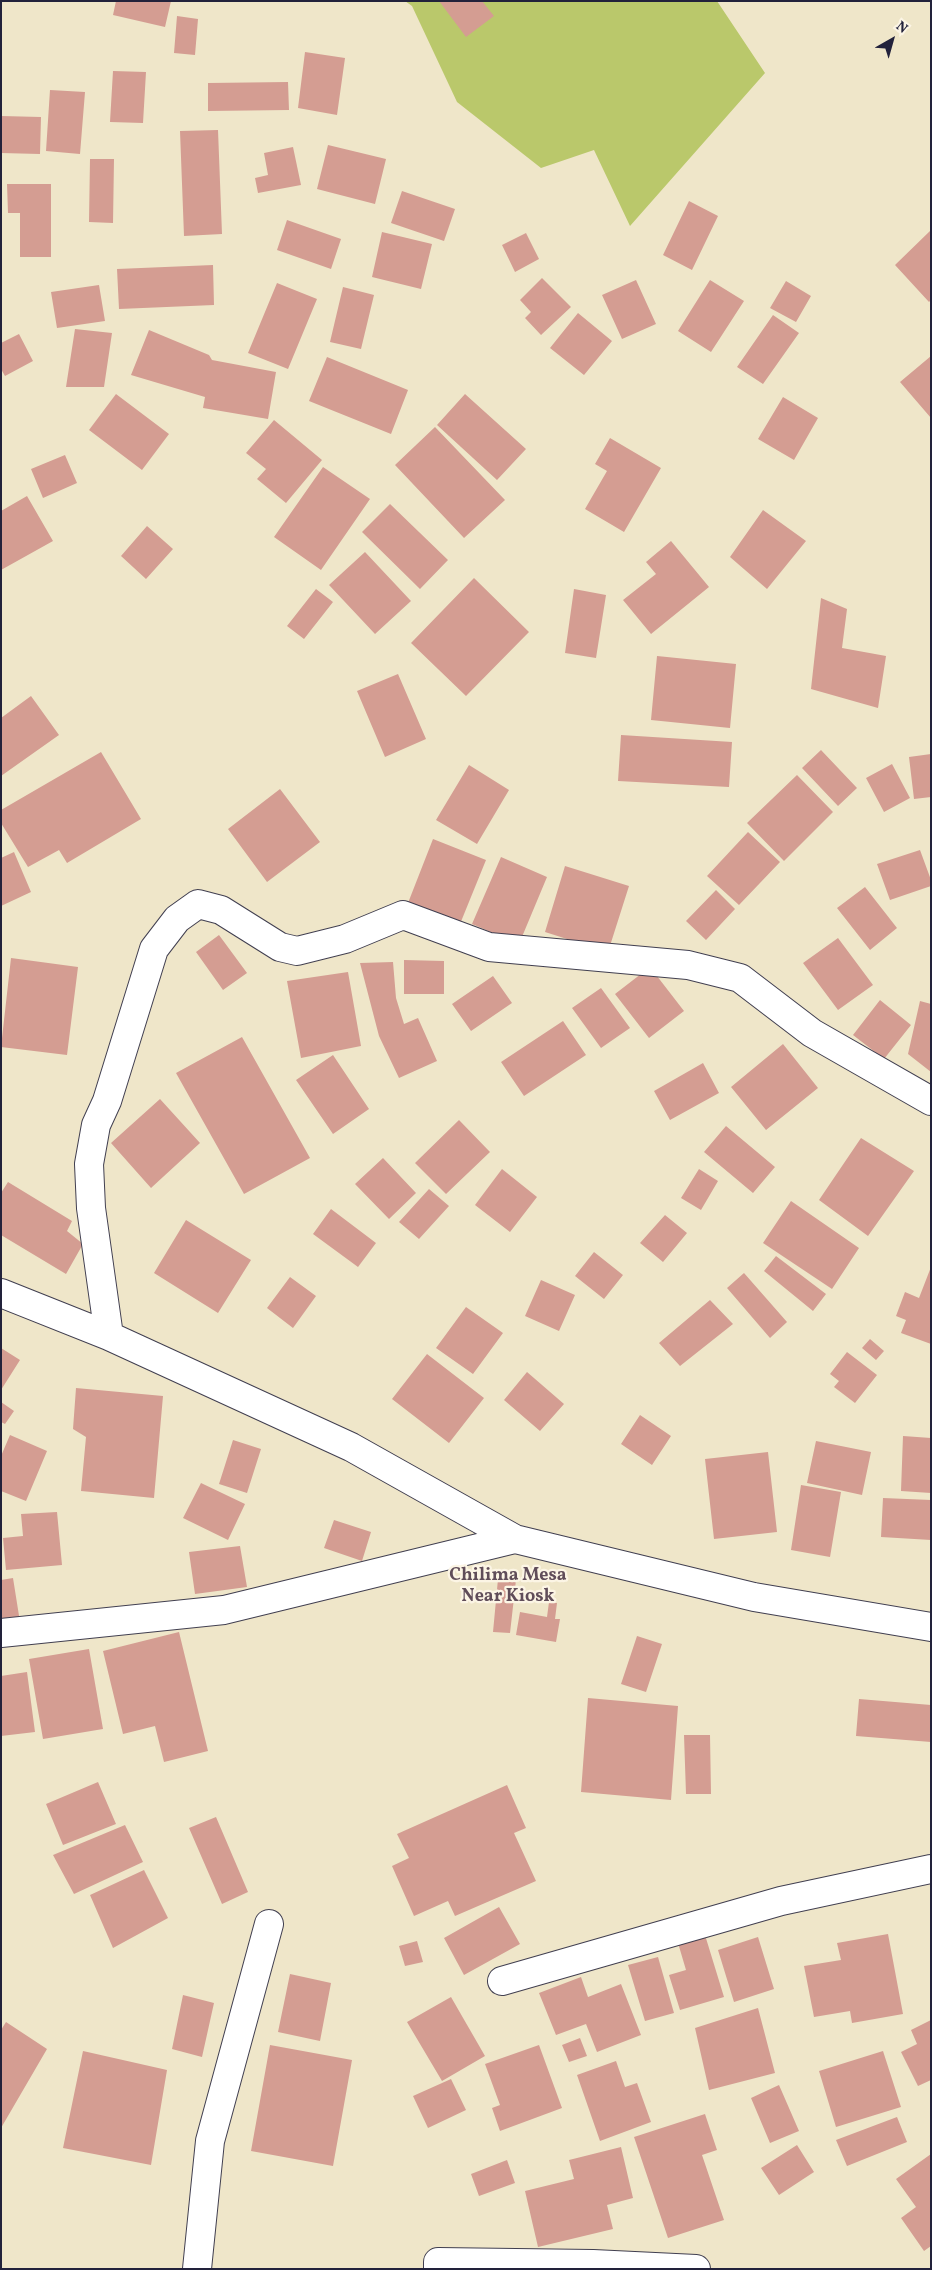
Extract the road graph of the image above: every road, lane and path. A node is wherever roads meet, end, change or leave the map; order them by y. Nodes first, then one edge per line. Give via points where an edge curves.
1 (931, 1101) edge
2 (1, 1293) edge
3 (109, 1336) junction
4 (515, 1539) junction
5 (931, 1627) edge
6 (1, 1633) edge
7 (931, 1869) edge
8 (269, 1924) dead end
9 (502, 1980) dead end
10 (197, 2269) edge
11 (438, 2269) edge
12 (696, 2269) edge

1 - 3 street via 812,1033 740,978 688,965 489,947 403,914 345,939 297,951 280,947 220,910 198,904 177,918 154,949 108,1101 96,1125 89,1164 91,1208
2 - 3 street
3 - 4 street via 351,1447
4 - 5 street via 754,1597
4 - 6 street via 224,1610
7 - 9 street via 781,1901
8 - 10 street via 210,2141
11 - 12 street via 438,2262

